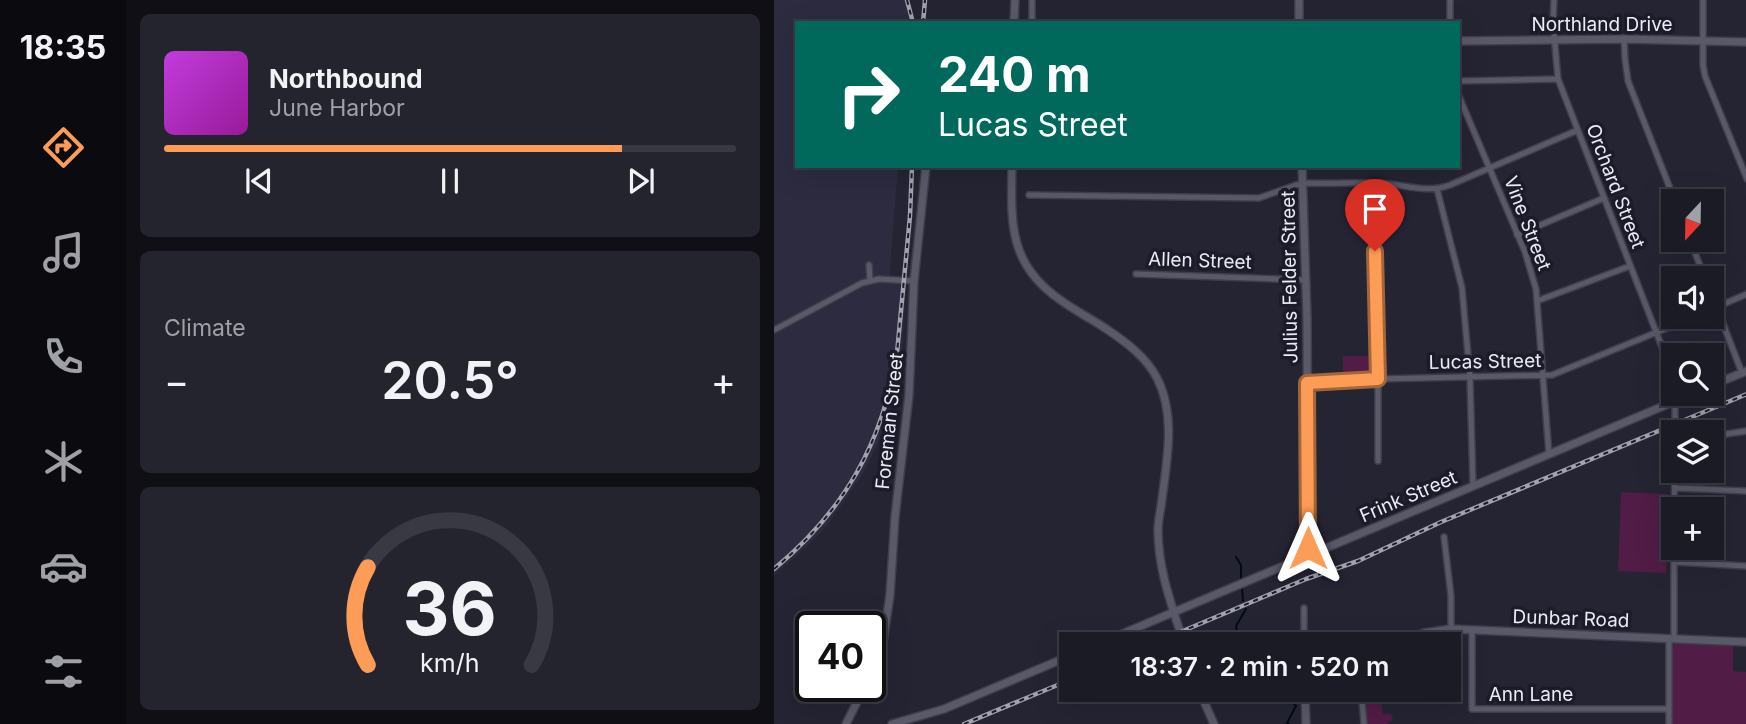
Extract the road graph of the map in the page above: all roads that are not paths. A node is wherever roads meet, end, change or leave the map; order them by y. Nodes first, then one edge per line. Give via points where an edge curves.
1 (1015, 0) edge
2 (1032, 0) edge
3 (1299, 0) edge
4 (1450, 0) edge
5 (1554, 0) edge
6 (1703, 0) edge
7 (1014, 21) edge
8 (1032, 21) edge
9 (1299, 21) edge
10 (1450, 21) edge
11 (1554, 39) junction
12 (1624, 39) junction
13 (1460, 41) edge
14 (1704, 41) junction
15 (1746, 42) edge
16 (1558, 79) junction
17 (1460, 81) edge
18 (1460, 100) edge
19 (1578, 130) junction
20 (926, 168) edge
21 (1012, 168) edge
22 (1302, 168) edge
23 (1489, 168) junction
24 (1746, 179) edge
25 (1374, 183) junction
26 (1303, 184) junction
27 (1437, 189) junction
28 (1670, 189) edge
29 (1030, 195) dead end
30 (1604, 198) junction
31 (1517, 235) junction
32 (869, 265) dead end
33 (1630, 266) junction
34 (1136, 274) dead end
35 (870, 280) junction
36 (1305, 280) junction
37 (914, 281) junction
38 (1746, 294) edge
39 (1537, 301) junction
40 (1724, 304) edge
41 (1664, 329) edge
42 (1724, 329) edge
43 (774, 330) edge
44 (1656, 332) junction
45 (1661, 345) edge
46 (1744, 372) edge
47 (1543, 376) junction
48 (1470, 378) junction
49 (1378, 379) junction
50 (1724, 380) edge
51 (1307, 383) junction
52 (1661, 406) edge
53 (1746, 431) edge
54 (1724, 434) edge
55 (1549, 454) junction
56 (1378, 461) dead end
57 (1675, 483) edge
58 (1473, 486) junction
59 (1675, 488) junction
60 (1746, 491) edge
61 (1675, 497) edge
62 (1444, 537) dead end
63 (1308, 556) junction
64 (1674, 562) joint
65 (1746, 566) edge
66 (1304, 608) dead end
67 (1174, 612) junction
68 (886, 622) edge
69 (1451, 629) junction
70 (1472, 631) junction
71 (1126, 632) edge
72 (1180, 632) edge
73 (1304, 632) edge
74 (1435, 632) edge
75 (1671, 638) junction
76 (1746, 642) edge
77 (1059, 660) edge
78 (856, 702) edge
79 (1204, 702) edge
80 (1305, 702) edge
81 (1362, 702) edge
82 (1669, 709) junction
83 (846, 724) edge
84 (892, 724) edge
85 (1214, 724) edge
86 (1306, 724) edge
87 (1364, 724) edge
88 (1669, 724) edge

1 - 7 street
2 - 8 street
3 - 9 street
4 - 10 street
5 - 11 street, Orchard Street
6 - 14 street
11 - 12 street, Northland Drive
11 - 13 street, Northland Drive
11 - 16 street, Orchard Street
12 - 14 street, Northland Drive
12 - 28 street via 1628,81
14 - 15 street, Northland Drive
14 - 24 street via 1705,76
16 - 17 street
16 - 19 street, Orchard Street
18 - 23 street, Vine Street
19 - 23 street
19 - 30 street, Orchard Street
20 - 37 street, Foreman Street
21 - 67 street via 1011,214 1028,270 1056,297 1127,343 1150,368 1162,391 1169,432 1159,555
22 - 26 street, Julius Felder Street
23 - 27 street
23 - 31 street, Vine Street
25 - 26 street
25 - 27 street
25 - 49 street
26 - 29 street via 1259,198
26 - 36 street, Julius Felder Street
27 - 48 street via 1462,288
30 - 31 street
30 - 33 street, Orchard Street
31 - 39 street, Vine Street via 1530,265
32 - 35 street
33 - 39 street
33 - 44 street, Orchard Street
34 - 36 street, Allen Street
35 - 37 street
35 - 43 street
36 - 51 street, Julius Felder Street
37 - 68 street, Foreman Street via 909,395
38 - 40 street
39 - 47 street, Vine Street
41 - 44 street, Lucas Street
42 - 46 street
44 - 45 street, Orchard Street
44 - 47 street, Lucas Street
46 - 50 street
47 - 48 street, Lucas Street
47 - 55 street, Vine Street
48 - 49 street, Lucas Street
48 - 58 street
49 - 51 street, Lucas Street
49 - 56 street
51 - 63 street, Julius Felder Street
52 - 55 street, Frink Street
53 - 54 street
55 - 58 street, Frink Street
57 - 59 street
58 - 63 street, Frink Street
59 - 60 street
59 - 61 street
62 - 69 street
63 - 67 street, Frink Street
64 - 65 street
64 - 75 street
66 - 73 street
67 - 71 street, Frink Street
67 - 72 street
69 - 70 street, Dunbar Road
69 - 74 street, Dunbar Road
70 - 75 street, Dunbar Road
70 - 82 street, Ann Lane via 1472,709
75 - 76 street, Dunbar Road
75 - 82 street
77 - 84 street via 944,709
78 - 83 street
79 - 85 street
80 - 86 street
81 - 87 street
82 - 88 street

